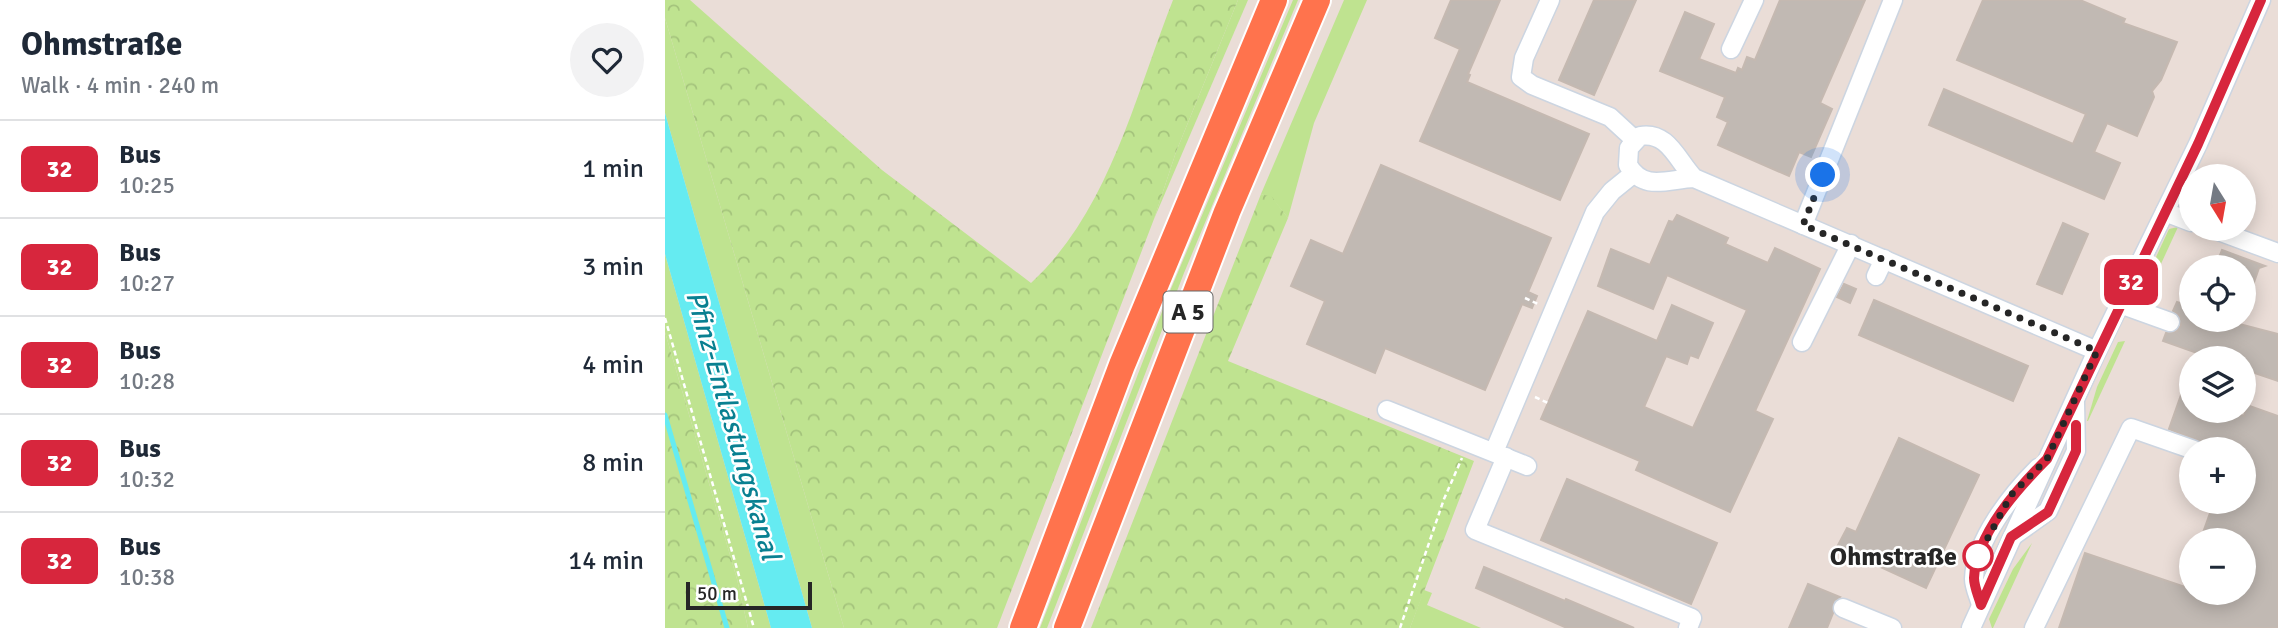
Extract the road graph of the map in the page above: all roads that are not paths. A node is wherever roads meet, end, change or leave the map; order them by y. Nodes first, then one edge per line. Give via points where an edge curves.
1 (1274, 0) edge
2 (1317, 0) edge
3 (1550, 0) edge
4 (1753, 0) edge
5 (1893, 0) edge
6 (2261, 0) edge
7 (1731, 49) dead end
8 (1635, 140) junction
9 (1633, 174) junction
10 (1694, 177) junction
11 (2165, 212) junction
12 (2179, 217) edge
13 (1803, 225) junction
14 (2248, 242) edge
15 (1851, 244) junction
16 (2278, 253) edge
17 (1884, 259) junction
18 (1876, 276) dead end
19 (2120, 304) junction
20 (2170, 322) dead end
21 (1802, 342) dead end
22 (2097, 351) junction
23 (2075, 400) junction
24 (1387, 410) dead end
25 (2179, 445) edge
26 (1500, 455) junction
27 (2047, 459) junction
28 (1527, 466) dead end
29 (2011, 537) junction
30 (1981, 605) junction
31 (1843, 608) dead end
32 (1023, 628) edge
33 (1067, 628) edge
34 (1688, 628) edge
35 (1892, 628) edge
36 (1971, 628) edge
37 (2034, 628) edge

1 - 32 highway, A 5 via 1122,365
2 - 33 highway, A 5 via 1227,212
3 - 8 street via 1524,58 1521,77 1610,117
4 - 7 street
5 - 13 street
6 - 11 street
8 - 9 street via 1627,157
8 - 10 street via 1656,136
9 - 10 street via 1653,183
9 - 26 street via 1595,212
10 - 13 street
11 - 12 street
11 - 19 street
13 - 15 street
14 - 16 street
15 - 17 street
15 - 21 street
17 - 18 street
17 - 22 street
19 - 20 street
19 - 22 street
22 - 23 street
23 - 27 street
23 - 29 street via 2076,451 2072,461 2048,512
24 - 26 street
25 - 37 street via 2131,428
26 - 28 street
26 - 34 street via 1475,530 1692,618
27 - 29 street
27 - 30 street via 2011,495 1978,556 1974,580
29 - 30 street
30 - 36 street
31 - 35 street

